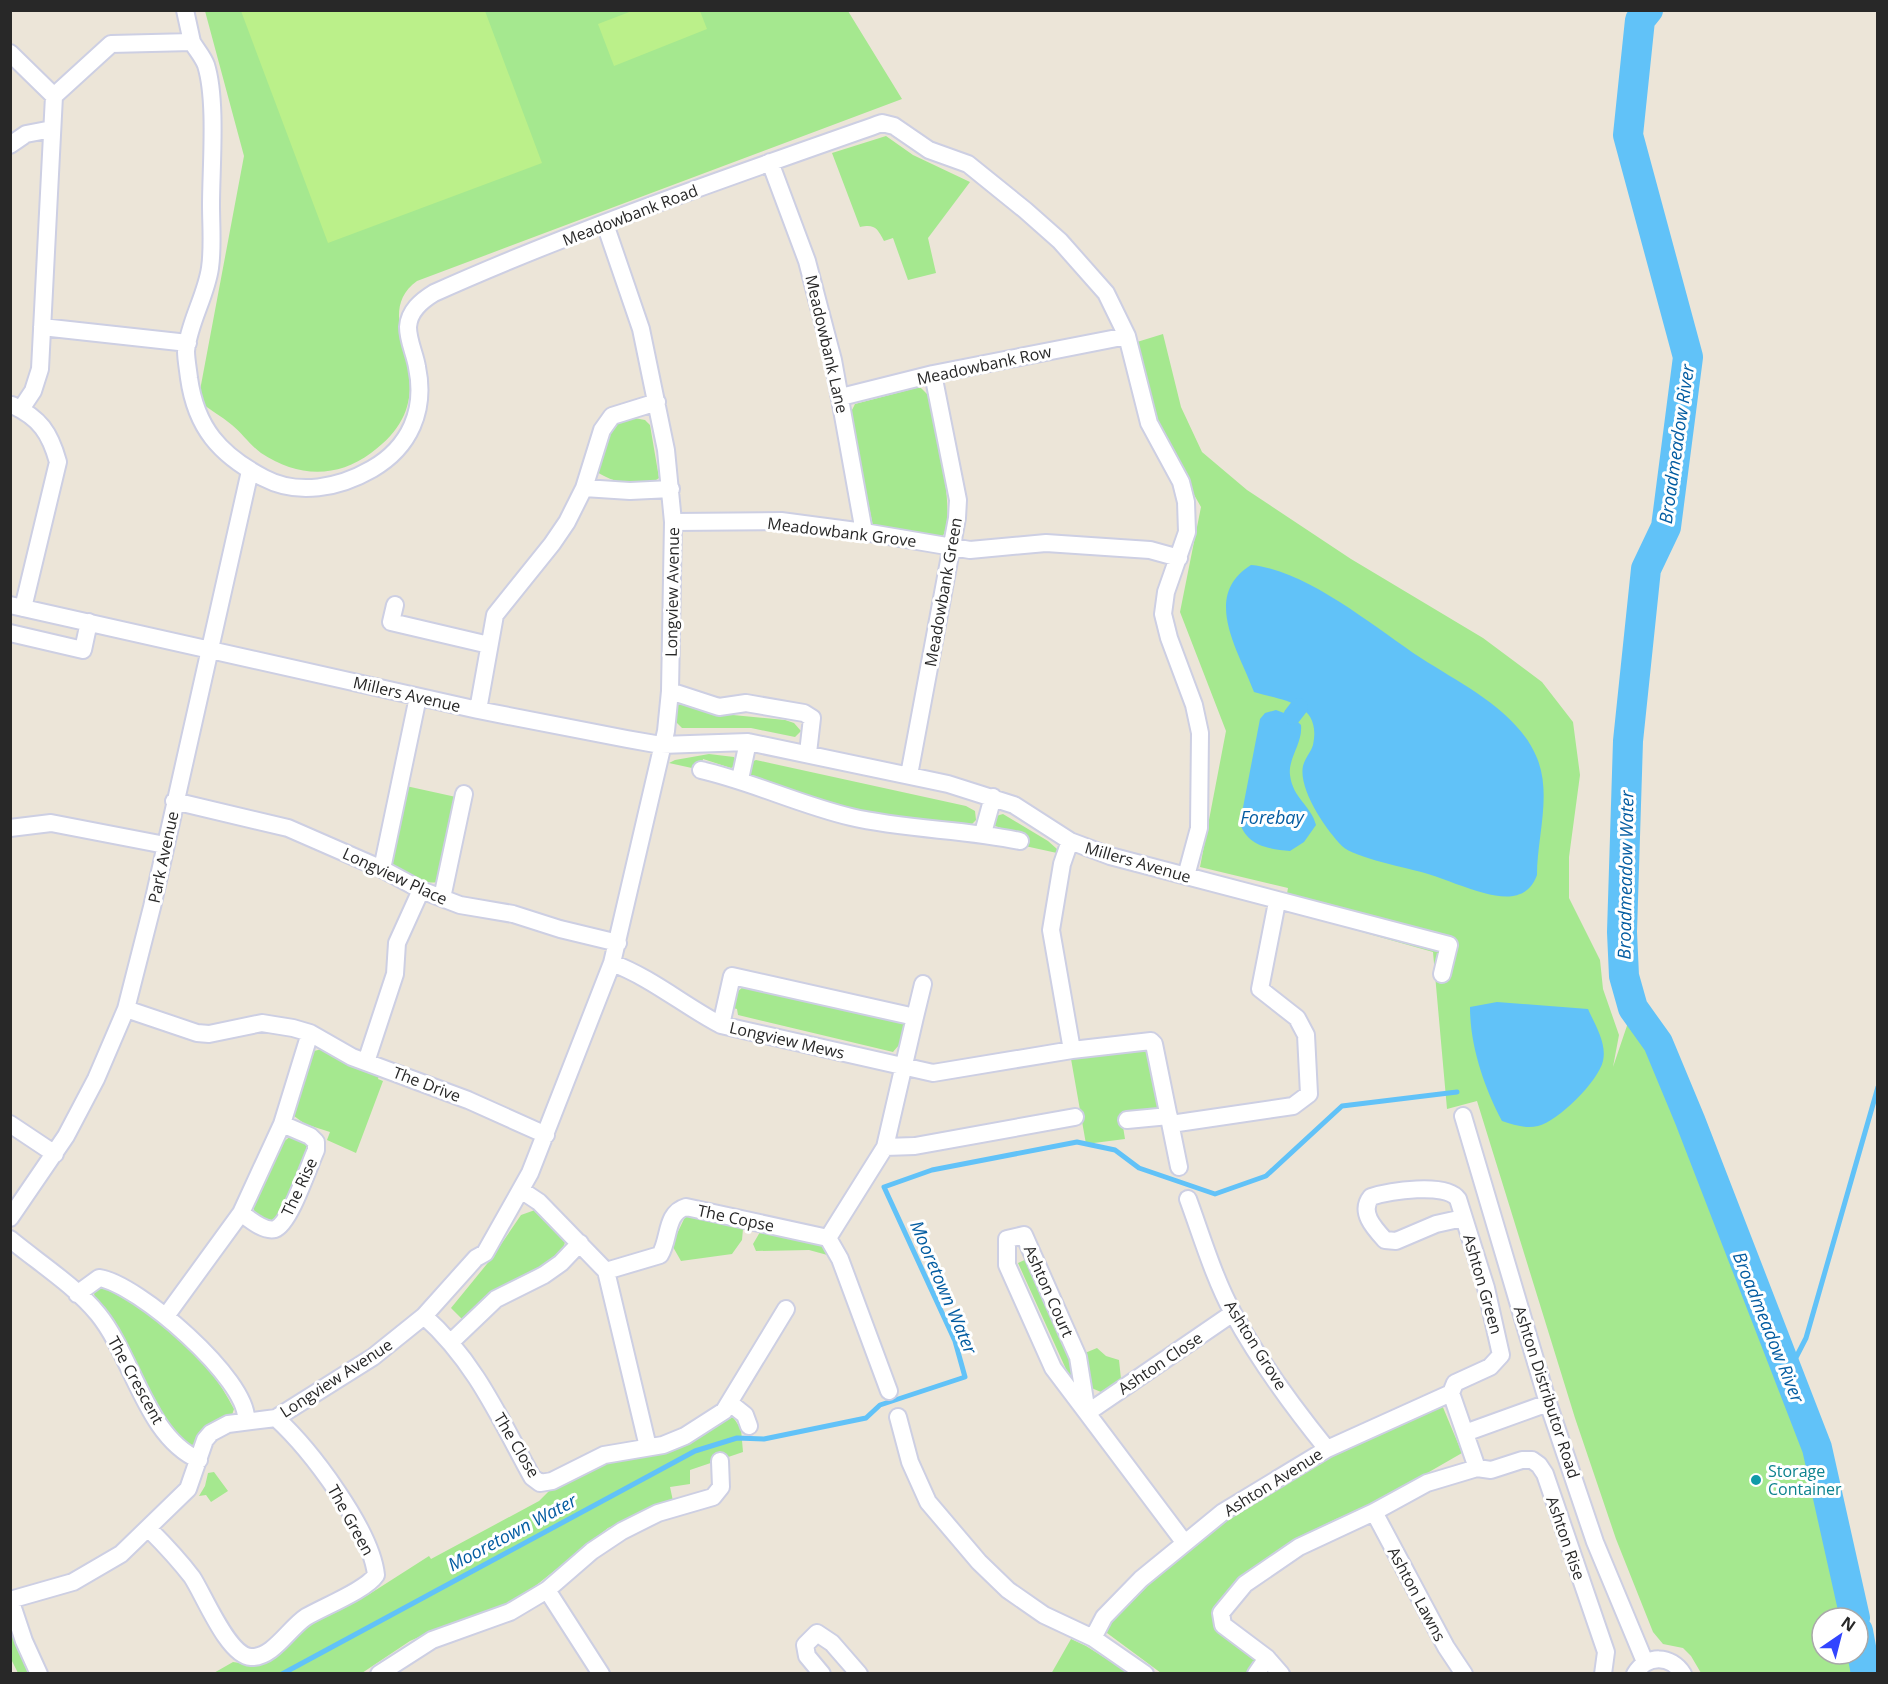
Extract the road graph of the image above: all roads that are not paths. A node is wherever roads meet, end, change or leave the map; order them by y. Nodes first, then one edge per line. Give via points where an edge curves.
1 (184, 10) edge
2 (192, 42) junction
3 (10, 53) edge
4 (54, 96) junction
5 (52, 129) junction
6 (10, 145) edge
7 (770, 162) junction
8 (605, 224) junction
9 (42, 327) junction
10 (1127, 336) junction
11 (188, 343) junction
12 (933, 374) junction
13 (841, 397) junction
14 (657, 402) junction
15 (16, 407) edge
16 (250, 471) junction
17 (584, 488) junction
18 (671, 489) junction
19 (673, 522) junction
20 (864, 532) junction
21 (952, 548) junction
22 (1179, 558) junction
23 (395, 605) dead end
24 (17, 607) edge
25 (89, 622) junction
26 (10, 633) edge
27 (489, 645) junction
28 (208, 649) junction
29 (670, 691) junction
30 (418, 697) junction
31 (478, 710) junction
32 (748, 742) junction
33 (661, 745) junction
34 (808, 753) junction
35 (701, 770) dead end
36 (909, 775) junction
37 (740, 779) junction
38 (464, 794) dead end
39 (993, 797) junction
40 (174, 801) junction
41 (10, 828) edge
42 (983, 833) junction
43 (1020, 841) dead end
44 (1070, 841) junction
45 (165, 845) junction
46 (382, 869) junction
47 (1186, 876) junction
48 (421, 890) junction
49 (442, 898) junction
50 (1277, 902) junction
51 (618, 943) junction
52 (612, 963) junction
53 (1442, 974) dead end
54 (923, 984) dead end
55 (126, 1009) junction
56 (915, 1017) junction
57 (721, 1025) junction
58 (310, 1033) junction
59 (1072, 1050) junction
60 (366, 1062) junction
61 (905, 1067) junction
62 (1463, 1116) dead end
63 (1076, 1118) dead end
64 (1127, 1120) dead end
65 (1170, 1120) junction
66 (10, 1124) edge
67 (282, 1124) junction
68 (546, 1135) junction
69 (885, 1148) junction
70 (55, 1154) junction
71 (1179, 1167) dead end
72 (521, 1190) junction
73 (1188, 1198) dead end
74 (241, 1213) junction
75 (10, 1218) edge
76 (1463, 1218) junction
77 (828, 1238) junction
78 (10, 1239) edge
79 (580, 1242) junction
80 (606, 1271) junction
81 (77, 1294) junction
82 (786, 1309) dead end
83 (1233, 1313) junction
84 (166, 1316) junction
85 (424, 1317) junction
86 (451, 1342) junction
87 (889, 1391) dead end
88 (1450, 1393) junction
89 (730, 1403) junction
90 (1548, 1403) junction
91 (1086, 1413) junction
92 (898, 1417) dead end
93 (276, 1418) junction
94 (246, 1420) junction
95 (749, 1426) dead end
96 (1465, 1433) junction
97 (648, 1447) junction
98 (1326, 1449) junction
99 (199, 1460) junction
100 (720, 1461) dead end
101 (1477, 1468) junction
102 (1374, 1512) junction
103 (149, 1529) junction
104 (1184, 1542) junction
105 (547, 1590) junction
106 (11, 1600) edge
107 (1093, 1638) junction
108 (1267, 1658) junction
109 (1640, 1668) edge
110 (39, 1674) edge
111 (379, 1674) edge
112 (601, 1674) edge
113 (822, 1674) edge
114 (858, 1674) edge
115 (1145, 1674) edge
116 (1256, 1674) edge
117 (1281, 1674) edge
118 (1464, 1674) edge
119 (1603, 1674) edge
120 (1683, 1674) edge

1 - 2 street, Meadowbank Road
2 - 4 street via 111,44
2 - 11 street, Meadowbank Road via 206,64 212,112 210,269
3 - 4 street
4 - 5 street
5 - 6 street via 26,134
5 - 9 street
7 - 8 street, Meadowbank Road
7 - 10 street, Meadowbank Road via 882,123 894,126 929,150 980,171 1060,241 1106,293
7 - 13 street, Meadowbank Lane via 807,261
8 - 14 street, Longview Avenue via 641,329
8 - 16 street, Meadowbank Road via 466,278 421,301 408,326 421,401 417,418 396,453 341,484 317,488 295,488
9 - 11 street
9 - 15 street via 40,369 33,391
10 - 12 street, Meadowbank Row
10 - 22 street, Meadowbank Road via 1149,423 1181,482 1186,502 1187,532
11 - 16 street, Meadowbank Road via 186,352 197,415 210,436
12 - 13 street, Meadowbank Row
12 - 21 street, Meadowbank Green via 958,500
13 - 20 street, Meadowbank Lane
14 - 17 street via 612,416 602,430
14 - 18 street, Longview Avenue
15 - 24 street via 32,415 52,440 58,462
16 - 28 street, Park Avenue
17 - 18 street
17 - 27 street via 552,544 495,615
18 - 19 street, Longview Avenue
19 - 20 street, Meadowbank Grove via 781,521
19 - 29 street, Longview Avenue
20 - 21 street, Meadowbank Grove
21 - 22 street, Meadowbank Grove via 1046,543 1150,550
21 - 36 street, Meadowbank Green
22 - 47 street, Meadowbank Road via 1166,592 1163,614 1200,733 1199,828
23 - 27 street via 391,622
24 - 25 street, Millers Avenue
25 - 26 street via 83,650
25 - 28 street, Millers Avenue
27 - 31 street
28 - 30 street, Millers Avenue
28 - 40 street, Park Avenue
29 - 33 street, Longview Avenue
29 - 34 street via 719,707 746,703 804,713 812,718 813,728
30 - 31 street, Millers Avenue
30 - 46 street
31 - 33 street, Millers Avenue
32 - 33 street, Millers Avenue
32 - 34 street, Millers Avenue
32 - 37 street
33 - 51 street, Longview Avenue
34 - 36 street, Millers Avenue
35 - 37 street
36 - 39 street, Millers Avenue
37 - 42 street via 788,799 850,817 901,827
38 - 49 street
39 - 42 street
39 - 44 street, Millers Avenue via 1035,817
40 - 45 street, Park Avenue
40 - 46 street, Longview Place via 288,828
41 - 45 street via 51,823
42 - 43 street
44 - 47 street, Millers Avenue
44 - 59 street via 1062,864 1051,930
45 - 55 street, Park Avenue
46 - 48 street, Longview Place
47 - 50 street, Millers Avenue
48 - 49 street, Longview Place
48 - 60 street via 397,943 395,974
49 - 51 street, Longview Place
50 - 53 street, Millers Avenue via 1449,945
50 - 65 street via 1260,989 1297,1018 1306,1035 1310,1094 1293,1106
51 - 52 street, Longview Avenue
52 - 57 street, Longview Mews via 638,973
52 - 68 street, Longview Avenue
54 - 56 street
55 - 58 street, The Drive via 197,1034 262,1023
55 - 70 street, Park Avenue via 96,1079
56 - 57 street via 732,976
56 - 61 street
57 - 61 street, Longview Mews
58 - 60 street, The Drive
58 - 67 street
59 - 61 street, Longview Mews via 942,1072
59 - 65 street, Longview Mews via 1151,1041
60 - 68 street, The Drive via 468,1100
61 - 69 street
62 - 90 street, Ashton Distributor Road
63 - 69 street
64 - 65 street
65 - 71 street
66 - 70 street
67 - 74 street
67 - 74 street, The Rise via 316,1142 289,1214 275,1229 268,1229
68 - 72 street, Longview Avenue
69 - 77 street
70 - 75 street, Park Avenue
72 - 79 street
72 - 85 street, Longview Avenue via 493,1235 492,1244
73 - 83 street, Ashton Grove
74 - 84 street
76 - 76 street, Ashton Green via 1436,1224 1396,1241 1385,1240 1365,1208 1371,1197 1380,1194 1443,1190 1454,1193
76 - 88 street, Ashton Green via 1486,1288 1501,1355 1490,1367 1455,1383
77 - 80 street, The Copse via 686,1207 673,1216 660,1255
77 - 87 street via 840,1258
78 - 81 street, The Crescent
79 - 80 street
79 - 86 street via 544,1275 496,1299
80 - 97 street
81 - 84 street via 99,1278 110,1280
81 - 99 street, The Crescent via 98,1315 118,1345 152,1413 170,1438 178,1448
82 - 89 street, The Close
83 - 91 street, Ashton Close
83 - 98 street, Ashton Grove
84 - 94 street via 227,1378 247,1412
85 - 86 street, The Close
85 - 93 street, Longview Avenue via 373,1357
86 - 97 street, The Close via 476,1373 532,1477 540,1483 604,1455
88 - 96 street
88 - 98 street, Ashton Avenue
89 - 95 street via 739,1408
89 - 97 street, The Close via 686,1436
90 - 96 street
90 - 109 street, Ashton Distributor Road
91 - 91 street, Ashton Court via 1053,1368 1007,1265 1007,1239 1024,1235 1035,1254 1078,1357
91 - 104 street, Ashton Court
92 - 107 street via 918,1482 953,1534 1008,1590 1044,1615
93 - 94 street, Longview Avenue
93 - 103 street, The Green via 317,1464 357,1527 375,1566 376,1575 366,1588 330,1602 299,1621 263,1654 242,1655 221,1629 193,1579
94 - 99 street, Longview Avenue via 211,1433
96 - 101 street
98 - 104 street, Ashton Avenue via 1223,1512
99 - 103 street, Longview Avenue via 188,1489
100 - 105 street via 720,1491 713,1497 658,1513 622,1531
101 - 102 street via 1427,1484
101 - 119 street, Ashton Rise via 1491,1470 1532,1460 1545,1474 1606,1652
102 - 108 street via 1299,1547 1245,1584 1224,1606 1224,1625
102 - 118 street, Ashton Lawns
103 - 106 street, Longview Avenue via 121,1554 73,1582
104 - 107 street, Ashton Avenue via 1104,1617
105 - 111 street via 510,1612 432,1640
105 - 112 street
106 - 110 street
107 - 115 street
108 - 116 street
108 - 117 street
109 - 120 street via 1662,1658
113 - 114 street via 807,1656 805,1645 817,1633 832,1643

